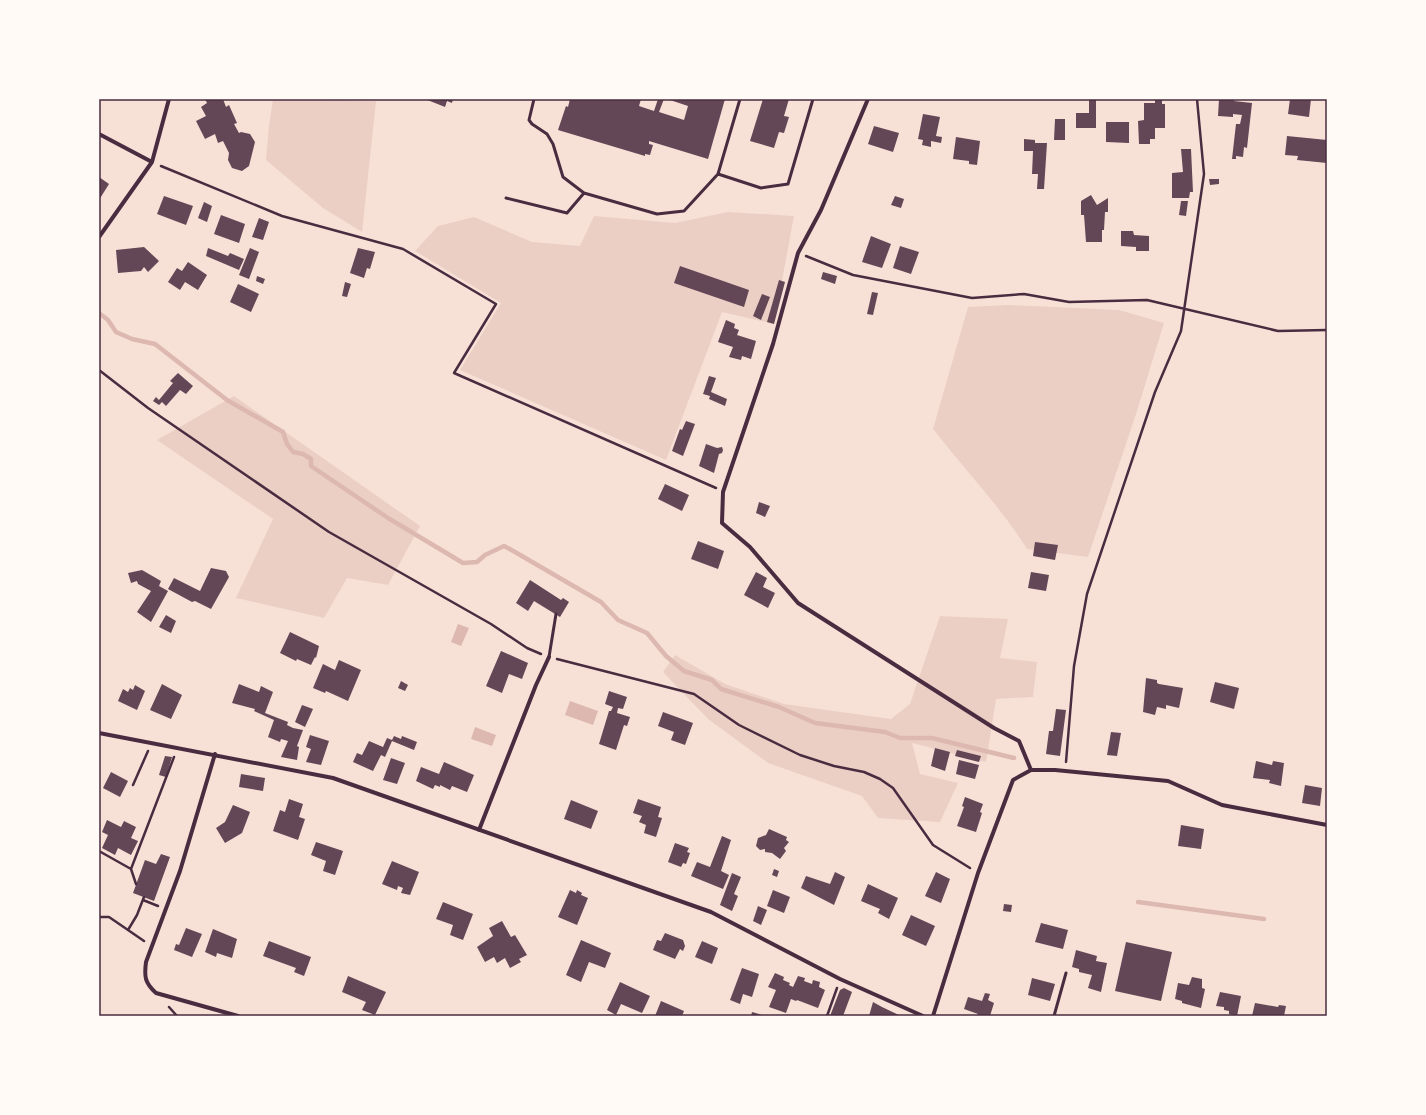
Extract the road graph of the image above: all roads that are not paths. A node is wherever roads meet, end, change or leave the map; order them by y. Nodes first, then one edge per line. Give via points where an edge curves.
1 (169, 99) edge
2 (534, 99) edge
3 (740, 99) edge
4 (813, 99) edge
5 (868, 99) edge
6 (99, 134) edge
7 (152, 162) junction
8 (718, 174) junction
9 (584, 193) junction
10 (506, 198) dead end
11 (99, 237) edge
12 (556, 614) dead end
13 (550, 657) joint
14 (99, 732) edge
15 (215, 754) junction
16 (1032, 770) junction
17 (1327, 826) edge
18 (479, 830) junction
19 (1066, 972) dead end
20 (238, 1016) edge
21 (923, 1016) edge
22 (933, 1016) edge
23 (1054, 1016) edge

1 - 7 street
2 - 9 lane via 529,120 547,134 563,177
3 - 8 lane
4 - 8 lane via 788,184 760,188
5 - 16 street via 821,210 798,253 773,344 723,492 722,523 750,547 798,603 994,728 1019,741
6 - 7 street
7 - 11 street
8 - 9 lane via 684,211 657,214
9 - 10 lane via 567,213
12 - 13 lane
13 - 18 street via 536,685
14 - 15 street via 150,744
15 - 18 street via 333,778
15 - 20 street via 180,871 146,962 145,975 147,985 156,993
16 - 17 street via 1065,770 1168,781 1222,805
16 - 22 street via 1013,780 978,873
18 - 21 street via 711,912 840,979
19 - 23 lane

